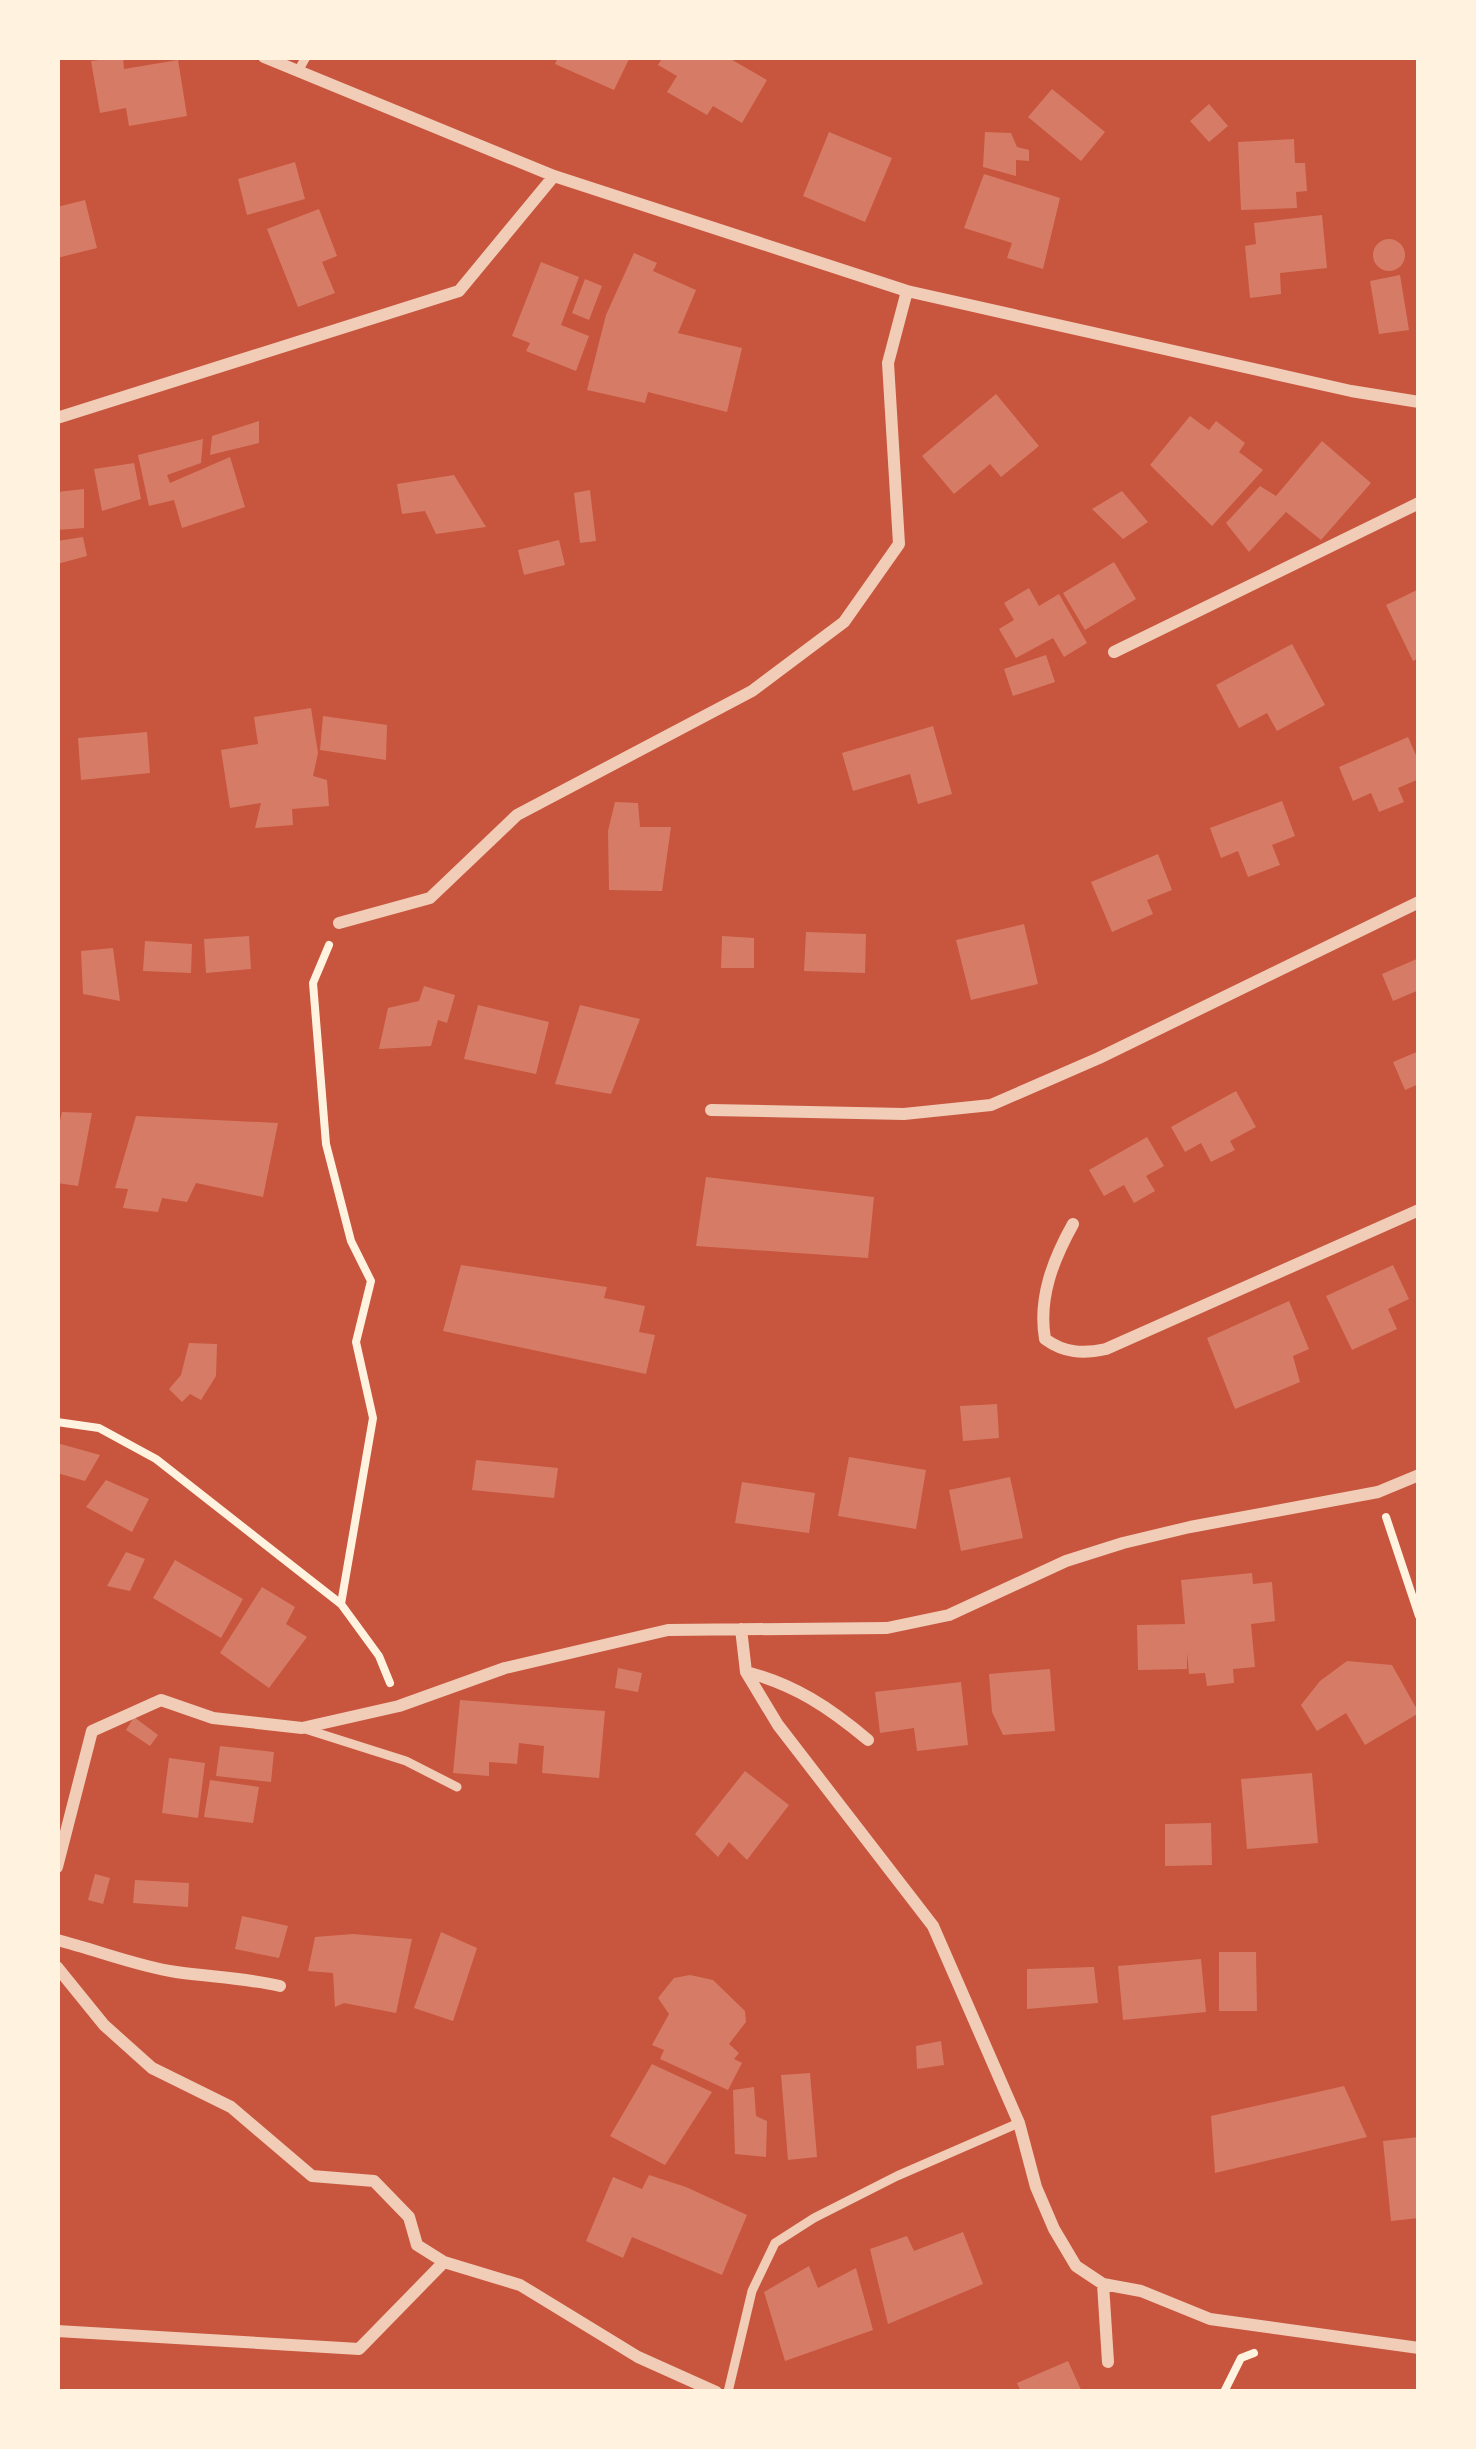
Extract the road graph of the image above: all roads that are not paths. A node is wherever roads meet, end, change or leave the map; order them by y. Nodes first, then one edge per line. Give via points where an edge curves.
1 (264, 57) edge
2 (306, 57) edge
3 (298, 70) junction
4 (554, 176) junction
5 (907, 290) junction
6 (1419, 402) edge
7 (57, 418) edge
8 (1419, 503) edge
9 (1114, 652) dead end
10 (1419, 902) edge
11 (339, 923) road end
12 (711, 1110) dead end
13 (1419, 1210) edge
14 (1073, 1224) dead end
15 (1419, 1475) edge
16 (741, 1629) junction
17 (746, 1672) junction
18 (302, 1728) junction
19 (868, 1740) dead end
20 (457, 1787) dead end
21 (57, 1867) edge
22 (57, 1940) edge
23 (57, 1967) edge
24 (280, 1986) dead end
25 (1019, 2123) junction
26 (444, 2262) junction
27 (1103, 2284) junction
28 (57, 2331) edge
29 (1419, 2348) edge
30 (1108, 2362) dead end
31 (716, 2392) edge
32 (728, 2392) edge

1 - 3 street
2 - 3 lane
3 - 4 street
4 - 5 street
4 - 7 street via 459,291
5 - 6 street
5 - 11 street via 888,364 898,544 844,622 752,691 517,815 430,898
8 - 9 street
10 - 12 street via 991,1105 904,1114
13 - 14 street via 1088,1353 1045,1339 1041,1312
15 - 16 street via 1378,1492 1123,1543 949,1615 887,1628
16 - 17 street
16 - 18 street via 668,1630
17 - 19 street via 810,1695
17 - 25 street via 933,1926
18 - 20 lane via 406,1761
18 - 21 street via 213,1718 160,1700 92,1731
22 - 24 street via 141,1965
23 - 26 street via 152,2068 231,2107 312,2176 374,2181 409,2217 417,2245
25 - 27 street via 1054,2229 1076,2266
25 - 32 lane via 897,2176 775,2243 752,2291
26 - 28 street via 359,2349
26 - 31 street via 520,2285 638,2357
27 - 29 street via 1210,2319
27 - 30 street

